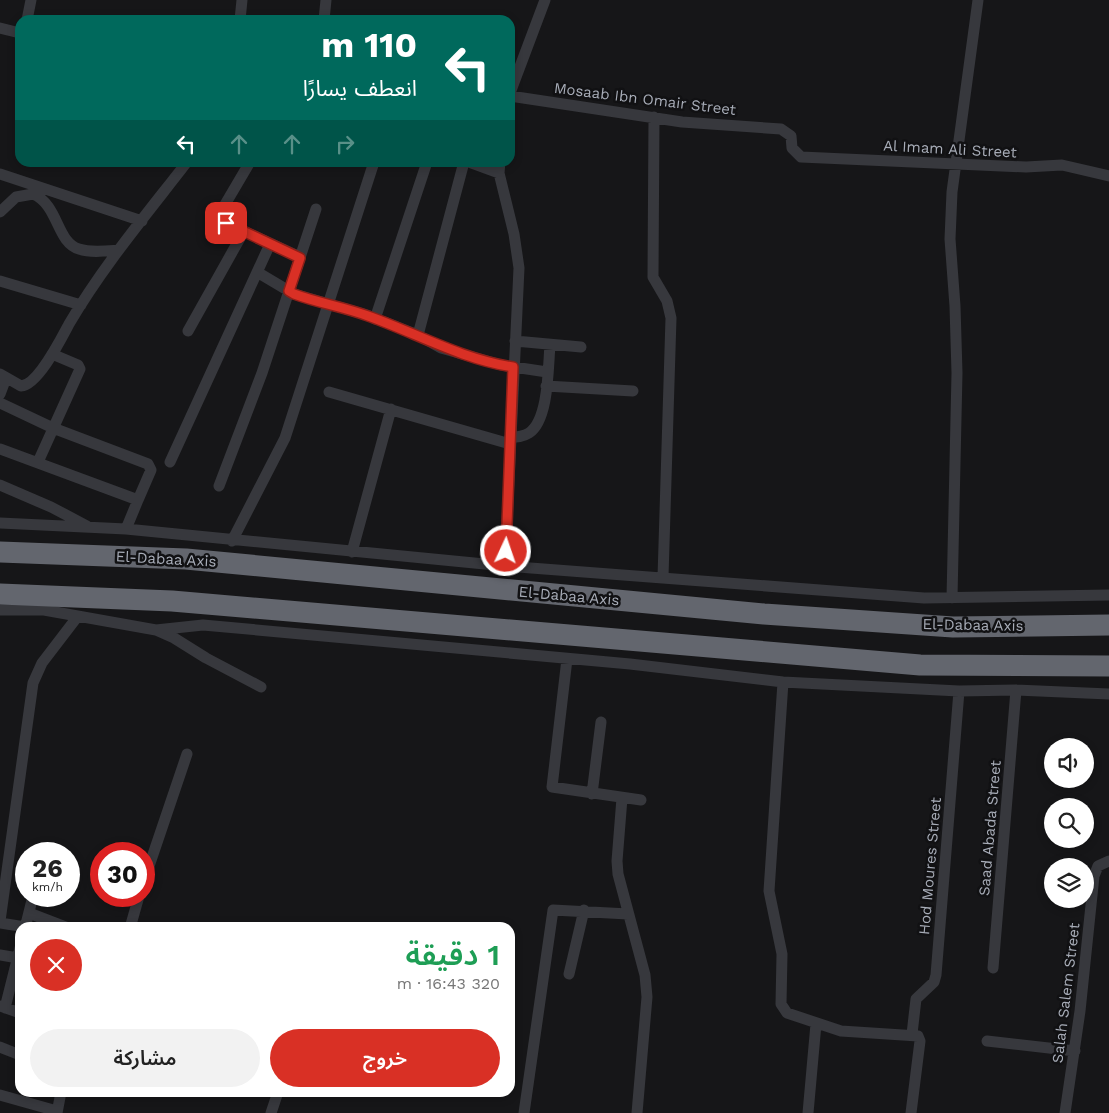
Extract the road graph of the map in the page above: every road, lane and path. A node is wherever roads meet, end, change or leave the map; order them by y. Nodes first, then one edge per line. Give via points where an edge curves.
1 (31, 0) edge
2 (242, 0) edge
3 (326, 0) edge
4 (545, 0) edge
5 (978, 0) edge
6 (29, 15) edge
7 (240, 15) edge
8 (324, 15) edge
9 (0, 28) edge
10 (15, 32) edge
11 (515, 81) edge
12 (515, 96) edge
13 (654, 117) junction
14 (792, 148) joint
15 (956, 162) junction
16 (183, 167) edge
17 (247, 167) edge
18 (372, 167) edge
19 (425, 167) edge
20 (463, 167) edge
21 (500, 168) edge
22 (0, 174) edge
23 (1109, 176) edge
24 (316, 209) dead end
25 (0, 212) edge
26 (142, 221) junction
27 (244, 231) junction
28 (270, 244) junction
29 (118, 250) junction
30 (300, 258) junction
31 (257, 272) junction
32 (0, 281) edge
33 (289, 291) junction
34 (329, 304) junction
35 (80, 305) junction
36 (375, 318) junction
37 (188, 331) dead end
38 (418, 336) junction
39 (515, 342) junction
40 (550, 344) junction
41 (581, 347) dead end
42 (52, 354) junction
43 (513, 367) junction
44 (547, 372) junction
45 (3, 376) edge
46 (546, 386) junction
47 (633, 391) dead end
48 (329, 392) dead end
49 (0, 394) edge
50 (0, 403) edge
51 (391, 409) junction
52 (53, 428) junction
53 (510, 440) junction
54 (0, 449) edge
55 (38, 462) junction
56 (170, 462) dead end
57 (0, 485) edge
58 (219, 486) dead end
59 (138, 500) junction
60 (0, 523) edge
61 (91, 528) junction
62 (126, 529) junction
63 (232, 540) junction
64 (0, 552) edge
65 (352, 552) junction
66 (505, 566) junction
67 (663, 577) junction
68 (0, 594) edge
69 (1109, 596) edge
70 (952, 598) junction
71 (0, 610) edge
72 (78, 616) junction
73 (1109, 625) edge
74 (156, 630) junction
75 (567, 659) junction
76 (1109, 666) edge
77 (783, 682) junction
78 (261, 687) dead end
79 (1016, 690) junction
80 (959, 691) junction
81 (1109, 694) edge
82 (601, 722) dead end
83 (187, 754) dead end
84 (592, 794) junction
85 (622, 798) junction
86 (640, 800) dead end
87 (155, 849) edge
88 (1109, 861) edge
89 (30, 907) edge
90 (136, 907) edge
91 (584, 910) junction
92 (29, 913) junction
93 (628, 914) junction
94 (0, 922) edge
95 (26, 922) edge
96 (52, 922) edge
97 (132, 922) edge
98 (15, 925) edge
99 (15, 953) edge
100 (0, 955) edge
101 (993, 968) dead end
102 (570, 974) dead end
103 (15, 977) edge
104 (3, 1007) edge
105 (15, 1011) edge
106 (816, 1024) junction
107 (912, 1034) junction
108 (987, 1041) dead end
109 (0, 1047) edge
110 (1075, 1051) junction
111 (15, 1053) edge
112 (0, 1095) edge
113 (60, 1097) edge
114 (277, 1097) edge
115 (57, 1112) edge
116 (272, 1113) edge
117 (524, 1113) edge
118 (637, 1113) edge
119 (808, 1113) edge
120 (911, 1113) edge
121 (1065, 1113) edge

1 - 6 street
2 - 7 street
3 - 8 street
4 - 11 street
5 - 15 street
9 - 10 street
12 - 13 street, Mosaab Ibn Omair Street
13 - 14 street, Mosaab Ibn Omair Street via 780,129 791,136
13 - 67 street via 653,277 667,301 671,318
14 - 15 street, Al Imam Ali Street via 806,158
15 - 23 street, Al Imam Ali Street via 1026,167 1062,165
15 - 70 street via 950,239 957,373
16 - 26 street
17 - 27 street via 220,213 222,220
18 - 34 street
19 - 36 street
20 - 38 street
21 - 39 street via 519,268
22 - 26 street
24 - 30 street
25 - 29 street via 16,197 33,194 48,206 73,246 87,251
26 - 29 street
27 - 28 street
27 - 37 street
28 - 30 street
28 - 31 street
29 - 35 street
30 - 33 street
31 - 33 street
31 - 56 street
32 - 35 street
33 - 34 street
33 - 58 street
34 - 36 street
34 - 63 street via 285,438
35 - 42 street
36 - 38 street
38 - 43 street via 442,348
39 - 40 street
39 - 43 street
40 - 41 street
40 - 44 street
42 - 45 street via 29,384 21,386
42 - 52 street via 80,368
43 - 44 street
43 - 53 street
44 - 46 street
45 - 49 street
46 - 47 street
46 - 53 street via 542,413 535,427
48 - 51 street
50 - 52 street
51 - 53 street
51 - 65 street
52 - 55 street
52 - 59 street via 150,466
53 - 66 street
54 - 55 street
55 - 59 street
57 - 61 street
59 - 62 street
60 - 61 street
61 - 62 street
62 - 63 street
63 - 65 street
64 - 73 highway, El-Dabaa Axis via 186,559 764,614 953,627
65 - 66 street
66 - 67 street
67 - 70 street
68 - 76 highway via 172,601 920,665
69 - 70 street
71 - 72 street via 44,610
72 - 74 street
72 - 94 street via 42,663 33,683
74 - 75 street via 203,625
74 - 78 street
75 - 77 street
75 - 84 street via 552,785 555,789
77 - 80 street
77 - 106 street via 769,891 782,954 781,1004 787,1013
79 - 80 street
79 - 81 street
79 - 101 street, Saad Abada Street
80 - 107 street, Hod Moures Street via 936,976 916,999
82 - 84 street
83 - 87 street
84 - 85 street
85 - 86 street
85 - 93 street via 617,861
88 - 110 street, Salah Salem Street via 1098,866 1094,876
89 - 92 street
90 - 97 street
91 - 93 street
91 - 102 street
91 - 117 street via 552,910
92 - 95 street
92 - 96 street
93 - 118 street via 645,975 647,997
94 - 98 street
99 - 100 street
103 - 104 street
104 - 105 street
106 - 107 street via 841,1031
106 - 119 street
107 - 120 street via 920,1041
108 - 110 street
109 - 111 street
110 - 121 street, Salah Salem Street
112 - 115 street
113 - 115 street
114 - 116 street

